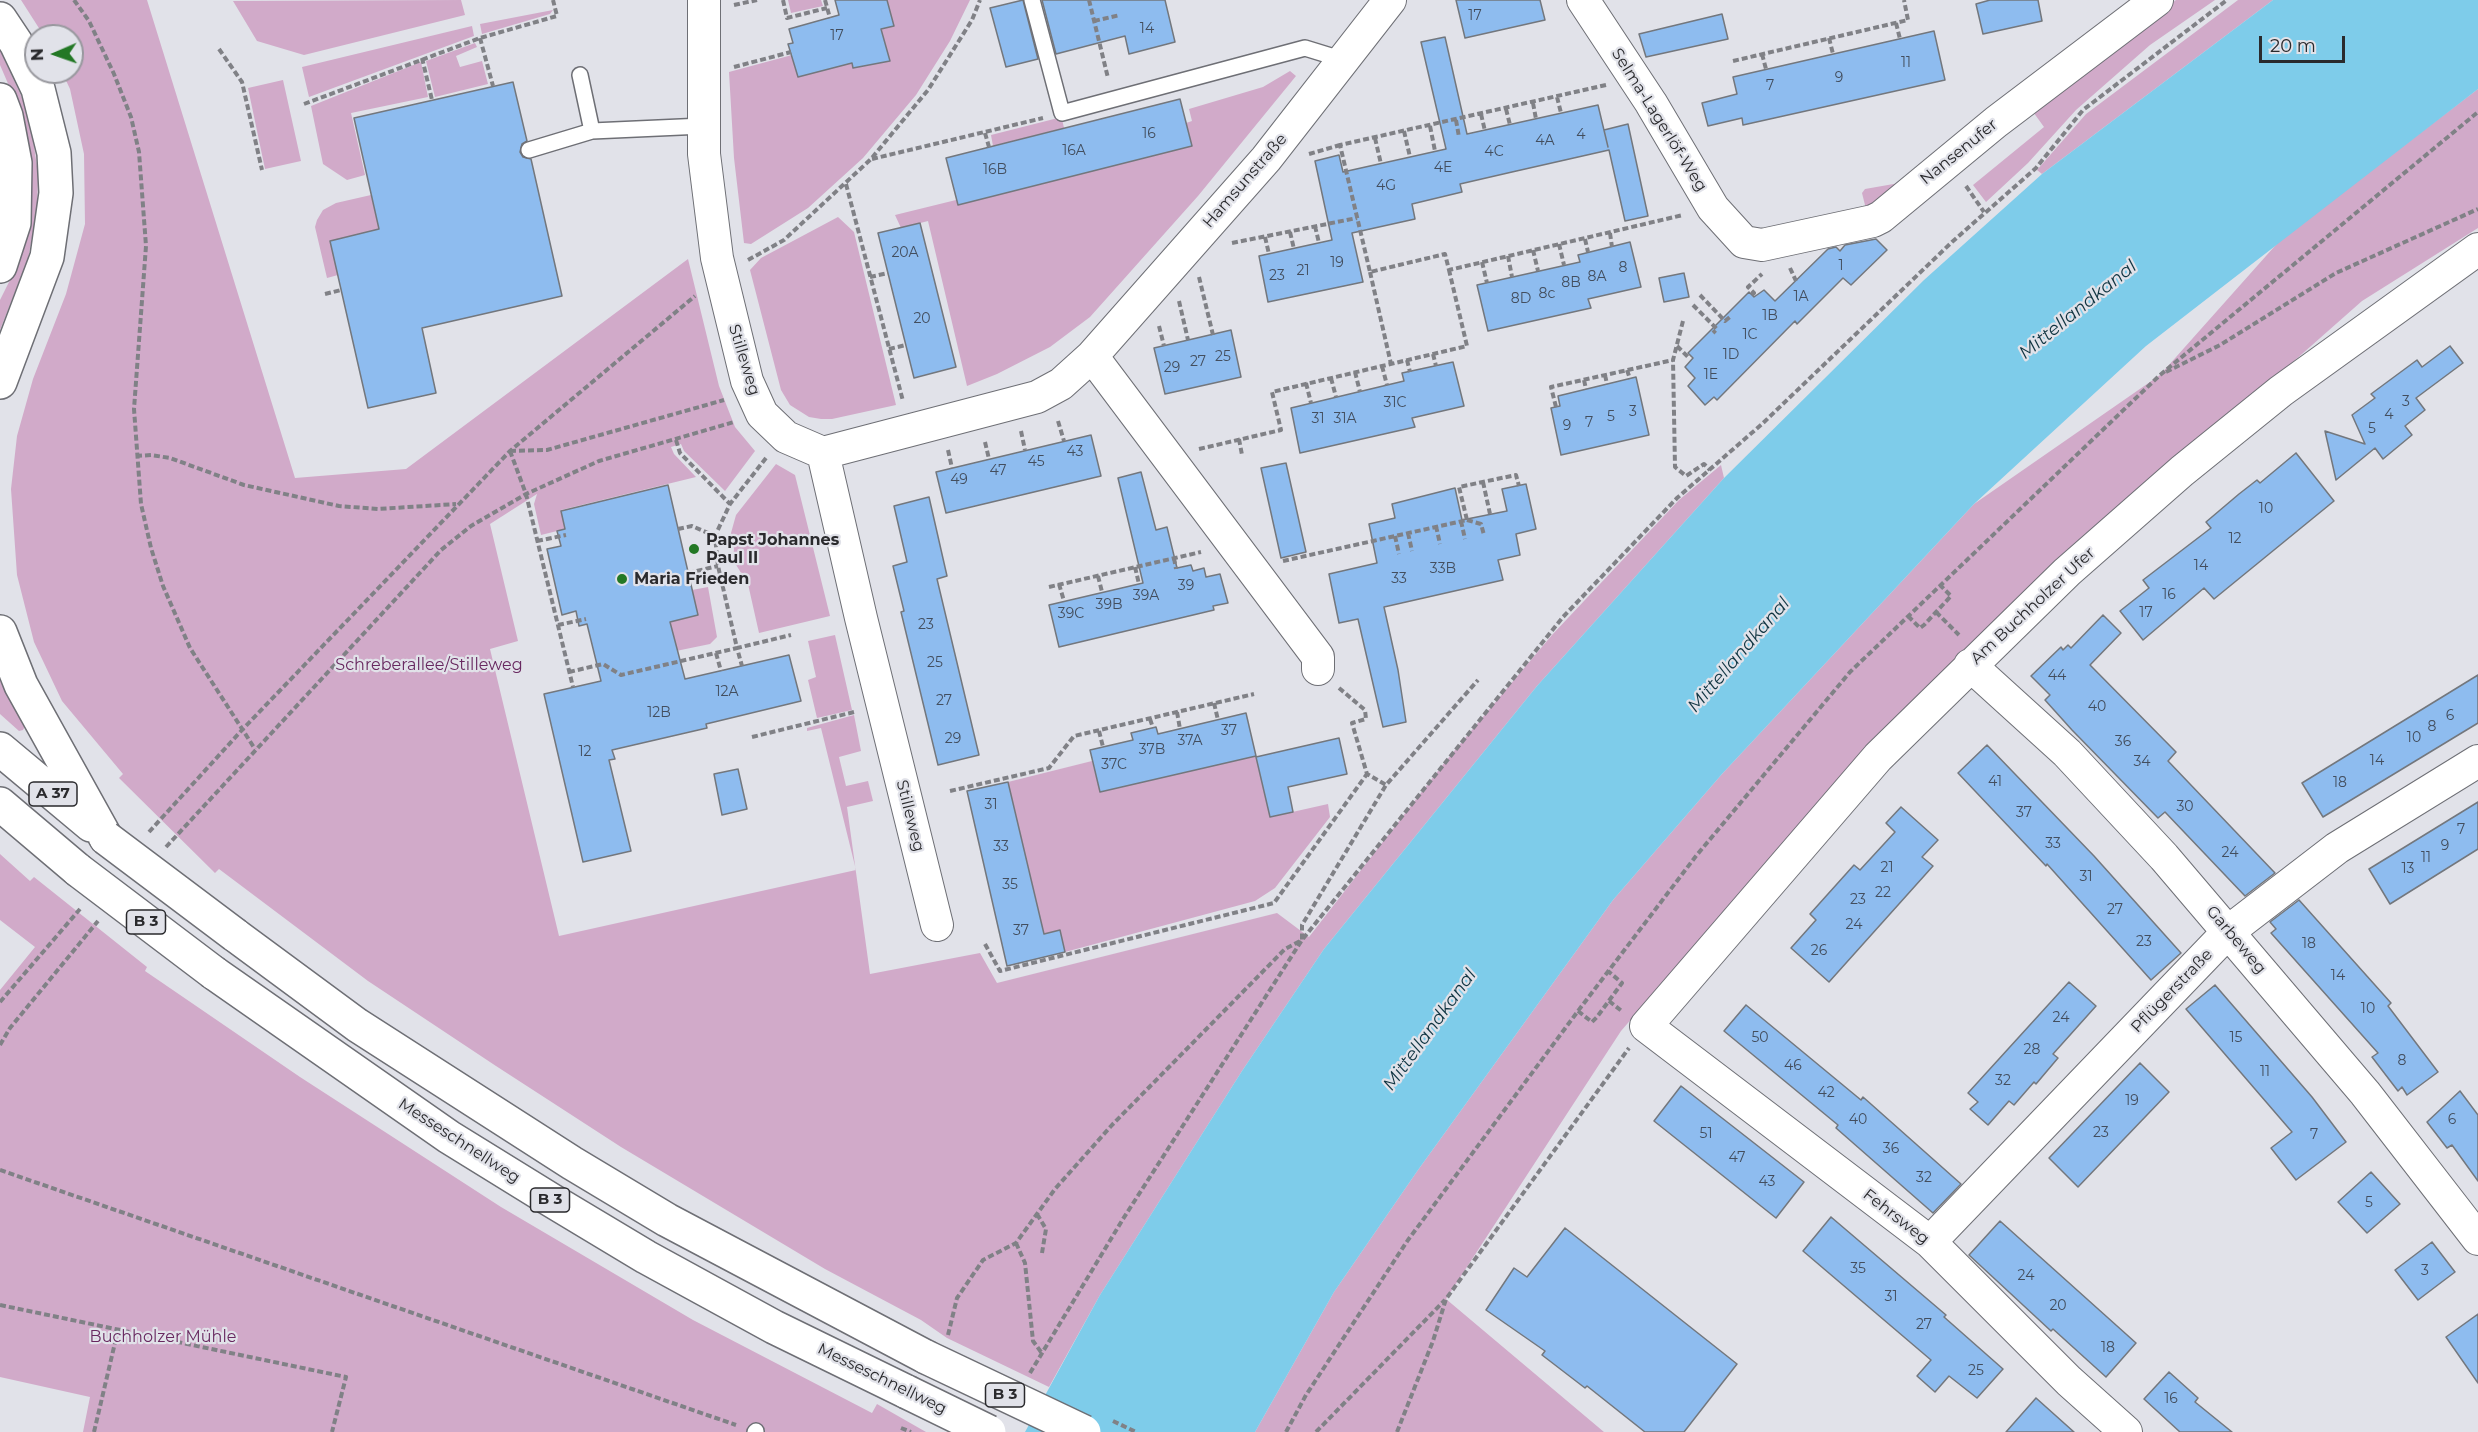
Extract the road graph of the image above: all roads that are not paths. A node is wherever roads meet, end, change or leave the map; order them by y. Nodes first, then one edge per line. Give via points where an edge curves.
1 (1032, 0) edge
2 (1390, 0) edge
3 (1583, 0) edge
4 (2157, 0) edge
5 (714, 3) edge
6 (0, 19) edge
7 (1344, 60) junction
8 (580, 75) dead end
9 (0, 100) edge
10 (704, 126) junction
11 (592, 131) junction
12 (529, 150) dead end
13 (1738, 237) joint
14 (2478, 249) edge
15 (0, 266) edge
16 (1092, 356) junction
17 (0, 382) edge
18 (823, 453) junction
19 (0, 632) edge
20 (1965, 651) junction
21 (1318, 669) dead end
22 (0, 749) edge
23 (2478, 761) edge
24 (0, 804) edge
25 (106, 838) junction
26 (937, 925) dead end
27 (2229, 931) junction
28 (1634, 1018) joint
29 (2478, 1239) edge
30 (1930, 1242) junction
31 (989, 1432) edge
32 (1084, 1432) edge
33 (2126, 1432) edge

1 - 7 lane via 1062,113 1305,48
2 - 7 street, Hamsunstraße
3 - 13 street, Selma-Lagerlöf-Weg via 1652,104 1713,208
4 - 13 street, Nansenufer via 1987,129 1881,217 1762,245
5 - 10 street, Stilleweg
6 - 17 highway via 38,89 54,153 56,193 46,257
7 - 16 street, Hamsunstraße via 1266,159
8 - 11 lane
9 - 15 highway via 15,163 14,223
10 - 11 lane
10 - 18 street, Stilleweg via 704,153 722,278 747,381 762,414 786,437
11 - 12 lane
14 - 20 street, Am Buchholzer Ufer via 2281,390 2067,572
16 - 18 street, Hamsunstraße via 1061,384 1037,397
16 - 21 street via 1318,657
18 - 26 street, Stilleweg
19 - 25 highway via 21,686
20 - 27 street, Garbeweg via 2067,753
20 - 28 street, Am Buchholzer Ufer via 1878,757
22 - 25 highway, A 37
23 - 27 street, Pflügerstraße via 2337,848
24 - 31 highway, Messeschnellweg / B 3, bridge via 78,870 214,973 402,1105 542,1194 705,1289
25 - 32 highway, B 3, bridge via 357,1025 572,1163 667,1220 926,1357
27 - 29 street, Garbeweg via 2365,1093
27 - 30 street, Pflügerstraße
28 - 30 street, Fehrsweg
30 - 33 street, Fehrsweg via 2069,1381

